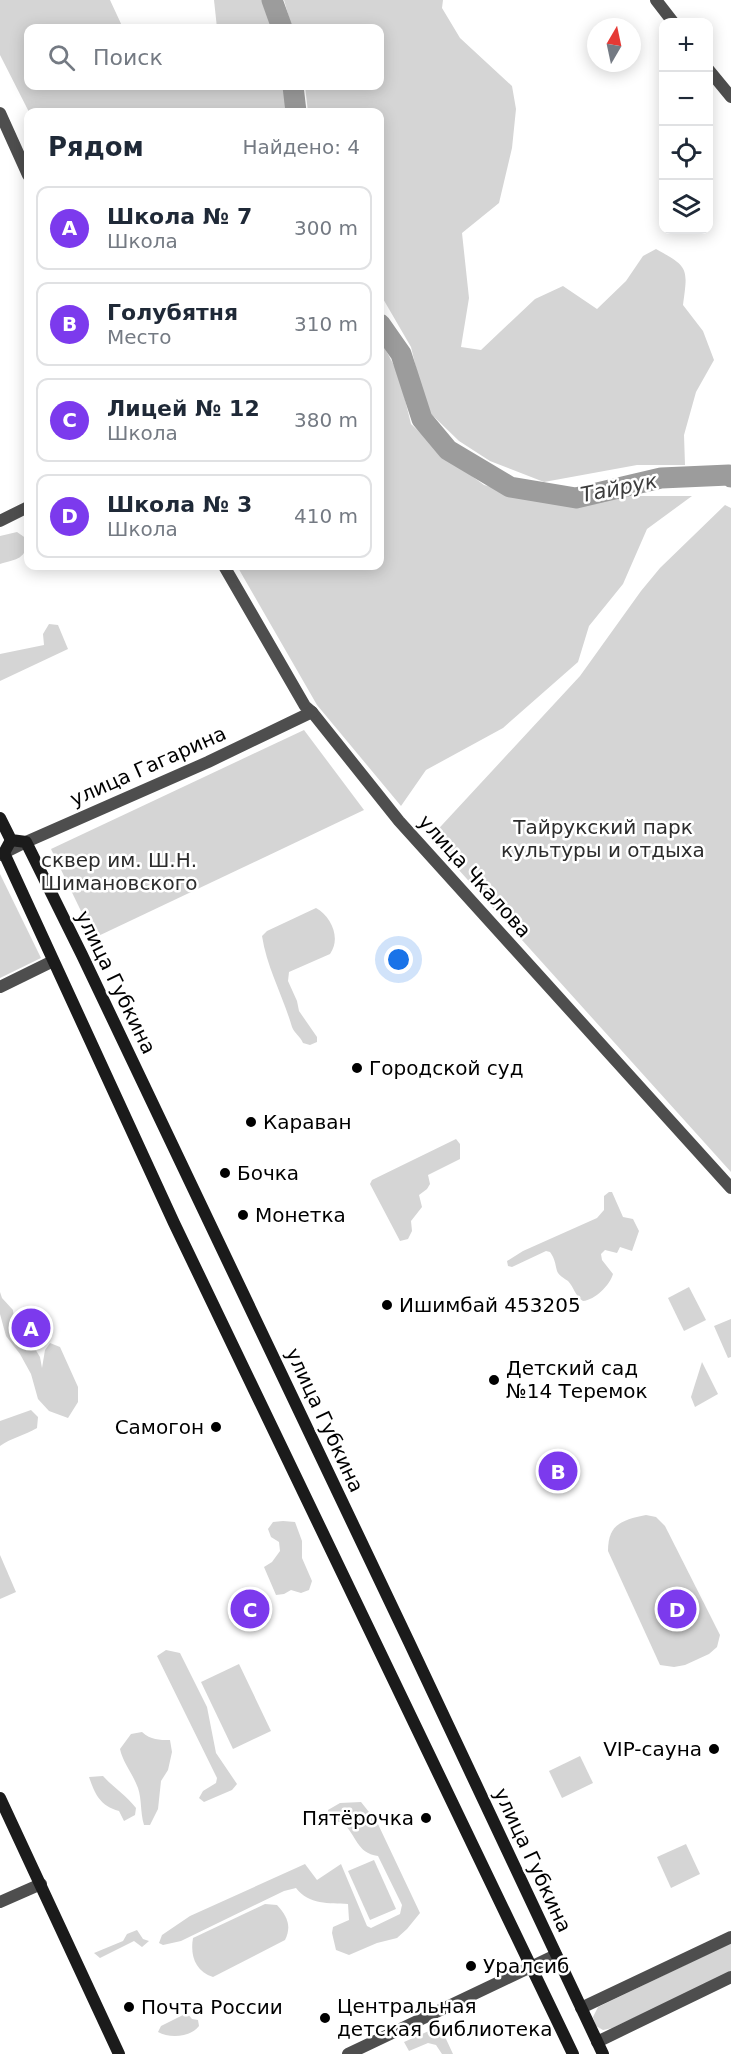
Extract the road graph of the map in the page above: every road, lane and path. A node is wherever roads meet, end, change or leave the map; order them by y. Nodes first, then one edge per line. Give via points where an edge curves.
1 (656, 0) edge
2 (670, 18) edge
3 (711, 72) edge
4 (731, 96) edge
5 (0, 113) edge
6 (24, 166) edge
7 (24, 509) edge
8 (0, 521) edge
9 (226, 570) edge
10 (312, 712) junction
11 (0, 818) edge
12 (11, 840) junction
13 (26, 842) junction
14 (2, 854) edge
15 (53, 960) junction
16 (0, 987) edge
17 (731, 1188) edge
18 (0, 1798) edge
19 (41, 1884) junction
20 (0, 1902) edge
21 (731, 1937) edge
22 (556, 1955) junction
23 (531, 1967) junction
24 (731, 1977) edge
25 (581, 2008) junction
26 (597, 2042) junction
27 (119, 2054) edge
28 (348, 2054) edge
29 (573, 2054) edge
30 (603, 2054) edge

1 - 2 street
3 - 4 street
5 - 6 street
7 - 8 street
9 - 10 street, улица Чкалова
10 - 13 street, улица Гагарина
10 - 17 street, улица Чкалова via 399,822
11 - 12 main road
12 - 13 main road
12 - 14 main road
13 - 14 street, улица Гагарина
13 - 22 main road, улица Губкина
14 - 15 main road
15 - 16 street
15 - 23 main road via 174,1223
18 - 19 main road
19 - 20 street
19 - 27 main road
21 - 25 street
22 - 23 street
22 - 25 main road, улица Губкина
23 - 28 street
23 - 29 main road
24 - 26 street
25 - 26 main road, улица Губкина
26 - 30 main road, улица Губкина

